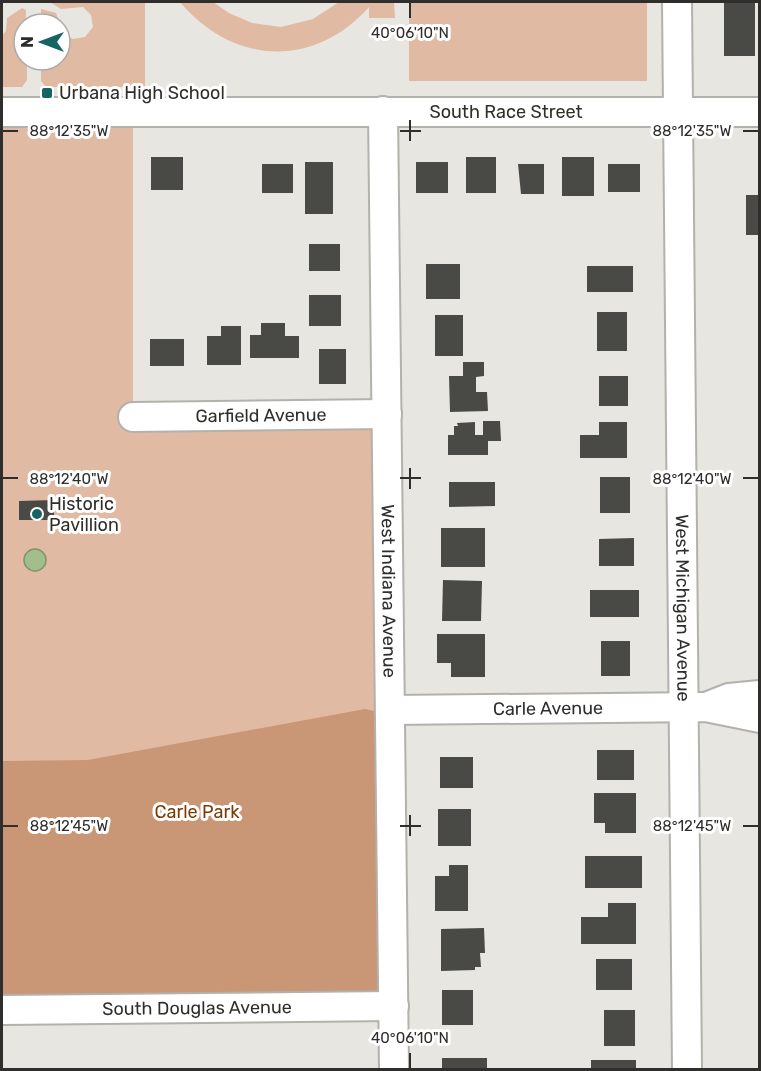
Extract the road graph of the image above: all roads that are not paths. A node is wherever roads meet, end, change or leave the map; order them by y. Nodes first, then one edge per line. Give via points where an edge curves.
1 (677, 2) edge
2 (383, 111) junction
3 (678, 111) junction
4 (2, 112) edge
5 (759, 112) edge
6 (387, 414) junction
7 (133, 417) dead end
8 (759, 695) edge
9 (695, 707) junction
10 (390, 711) junction
11 (759, 718) edge
12 (393, 1006) junction
13 (2, 1010) edge
14 (394, 1070) edge
15 (687, 1070) edge

1 - 3 street, West Michigan Avenue
2 - 3 street, South Race Street
2 - 4 street, South Race Street
2 - 6 street, West Indiana Avenue
3 - 5 street, South Race Street
3 - 9 street, West Michigan Avenue
6 - 7 street, Garfield Avenue
6 - 10 street, West Indiana Avenue
8 - 9 street, Carle Avenue
9 - 10 street, Carle Avenue
9 - 11 street, Carle Avenue
9 - 15 street, West Michigan Avenue
10 - 12 street, West Indiana Avenue
12 - 13 street, South Douglas Avenue
12 - 14 street, West Indiana Avenue

